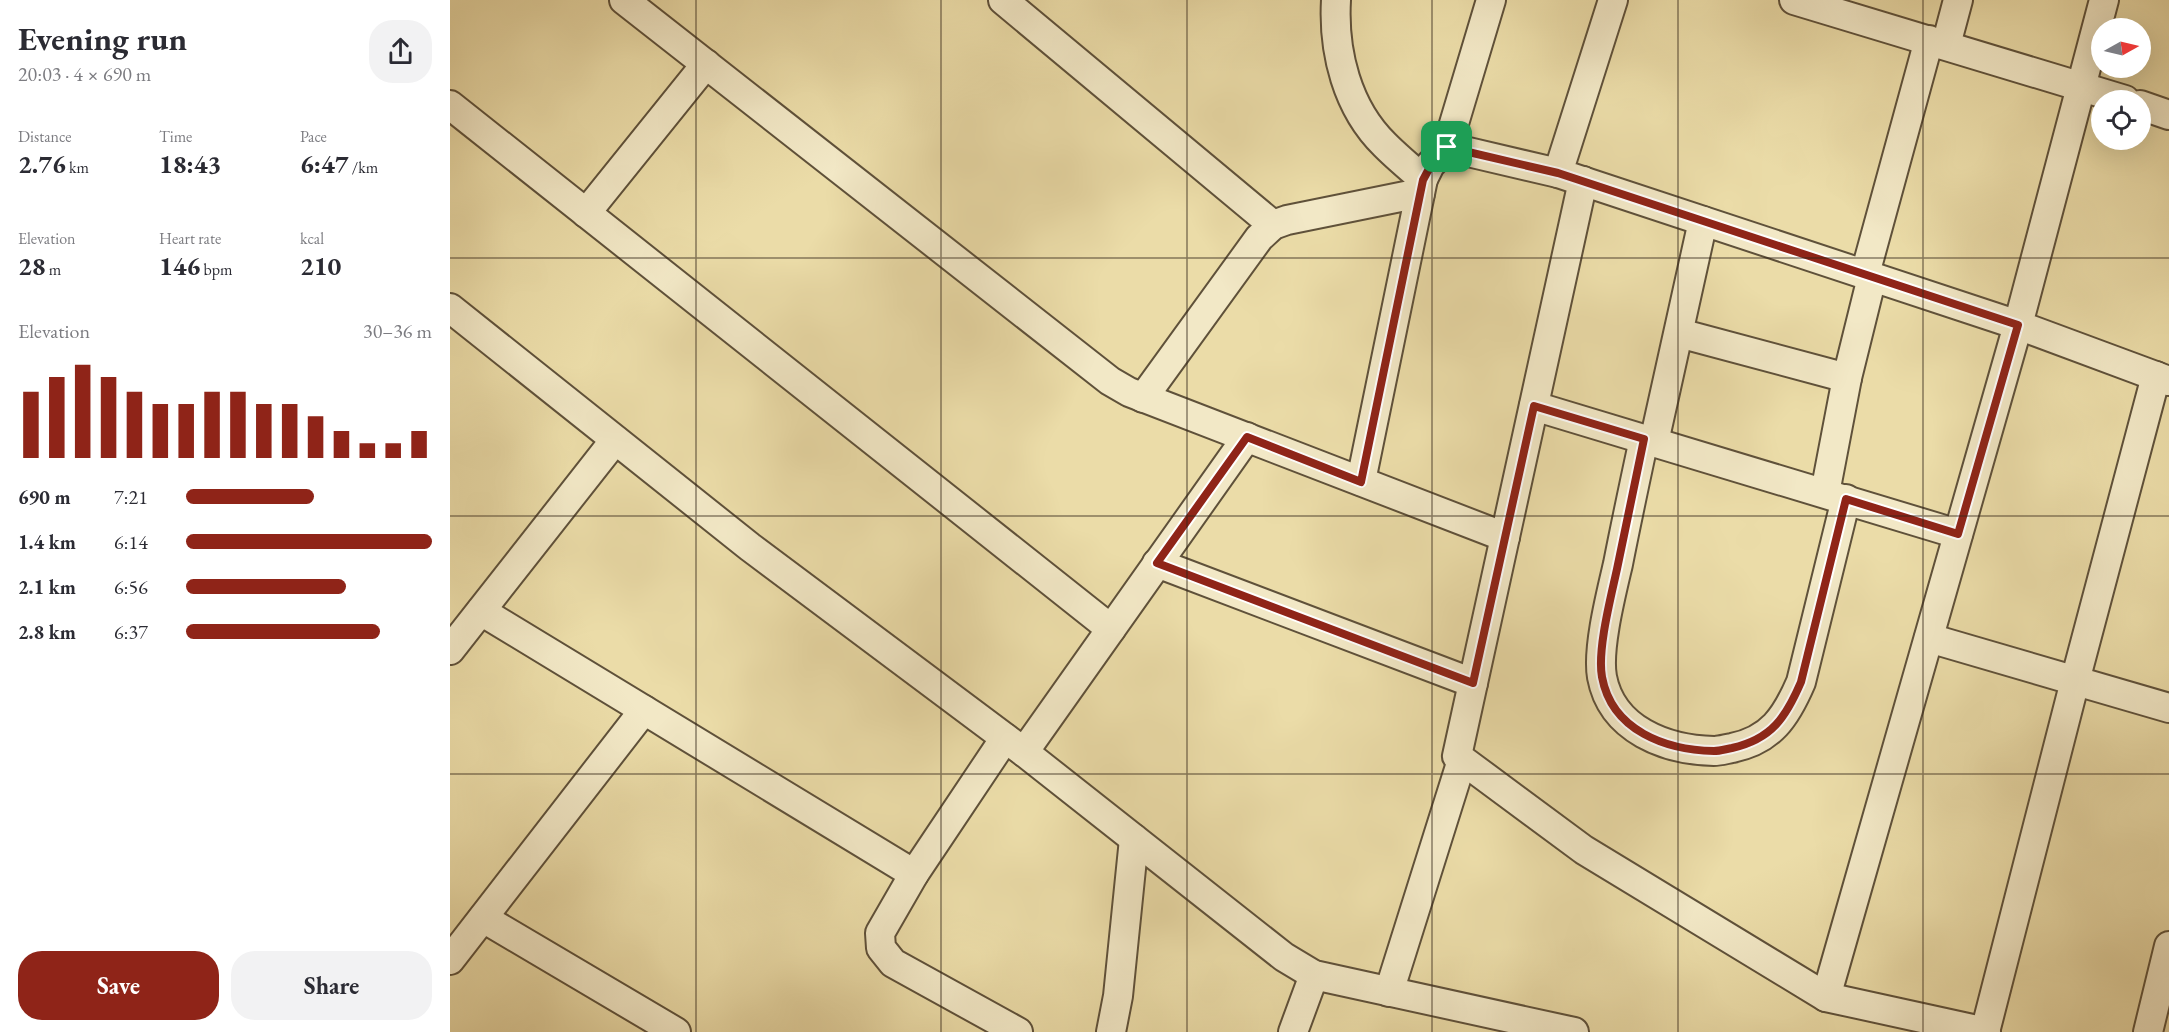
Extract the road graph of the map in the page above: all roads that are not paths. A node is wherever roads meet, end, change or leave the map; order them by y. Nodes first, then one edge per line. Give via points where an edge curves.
1 (624, 0) edge
2 (1003, 0) edge
3 (1491, 0) edge
4 (1612, 0) edge
5 (1794, 0) edge
6 (1958, 0) edge
7 (2104, 0) edge
8 (1334, 2) edge
9 (1937, 43) junction
10 (706, 64) junction
11 (2081, 86) junction
12 (2094, 90) edge
13 (450, 105) edge
14 (2151, 109) edge
15 (2169, 115) edge
16 (1447, 147) junction
17 (1570, 177) junction
18 (1421, 186) junction
19 (586, 213) junction
20 (1703, 221) junction
21 (1273, 225) junction
22 (1869, 276) junction
23 (450, 308) edge
24 (2018, 325) junction
25 (1678, 333) junction
26 (1847, 378) junction
27 (2163, 378) edge
28 (1143, 398) junction
29 (1534, 406) junction
30 (1247, 437) junction
31 (615, 440) junction
32 (1649, 441) junction
33 (1361, 482) junction
34 (1836, 496) junction
35 (1958, 534) junction
36 (1506, 537) junction
37 (1157, 563) junction
38 (481, 611) junction
39 (1111, 629) junction
40 (1929, 638) junction
41 (450, 650) edge
42 (2075, 681) junction
43 (1473, 683) junction
44 (2169, 708) edge
45 (644, 710) junction
46 (1014, 745) junction
47 (1462, 760) junction
48 (1134, 839) junction
49 (914, 874) junction
50 (483, 918) junction
51 (2169, 946) edge
52 (450, 960) edge
53 (1314, 975) junction
54 (1389, 992) junction
55 (1826, 997) junction
56 (1474, 1021) edge
57 (676, 1032) edge
58 (1018, 1032) edge
59 (1111, 1032) edge
60 (1293, 1032) edge
61 (1574, 1032) edge
62 (1985, 1032) edge
63 (2148, 1032) edge

1 - 10 street
2 - 21 street
3 - 16 street
4 - 17 street
5 - 9 street
6 - 9 street
7 - 11 street
8 - 18 street via 1336,45 1360,115
9 - 11 street
9 - 22 street
10 - 19 street
10 - 28 street via 1110,381
11 - 12 street
11 - 24 street
13 - 19 street
14 - 15 street
16 - 17 street
16 - 18 street via 1431,165
17 - 20 street
17 - 29 street
18 - 21 street
18 - 33 street
19 - 39 street
20 - 22 street
20 - 25 street
21 - 28 street via 1259,238
22 - 24 street
22 - 26 street
23 - 31 street
24 - 27 street
24 - 35 street
25 - 26 street
25 - 32 street
26 - 34 street
27 - 42 street
28 - 30 street
29 - 32 street
29 - 36 street
30 - 33 street
30 - 37 street
31 - 38 street
31 - 46 street via 750,547
32 - 34 street
32 - 34 street via 1608,611 1602,677 1610,700 1626,723 1651,738 1685,749 1718,751 1749,744 1771,731 1789,710 1801,682
33 - 36 street
34 - 35 street
35 - 40 street
36 - 43 street
37 - 39 street
37 - 43 street
38 - 41 street
38 - 45 street
39 - 46 street
40 - 42 street
40 - 55 street
42 - 44 street
42 - 62 street
43 - 47 street via 1457,756
45 - 49 street
45 - 50 street
46 - 48 street
46 - 49 street
47 - 54 street
47 - 55 street via 1584,850
48 - 53 street via 1284,957
48 - 59 street
49 - 58 street via 880,933 880,948 893,963
50 - 52 street
50 - 57 street
51 - 63 street
53 - 54 street
53 - 60 street
54 - 56 street
55 - 62 street
56 - 61 street

